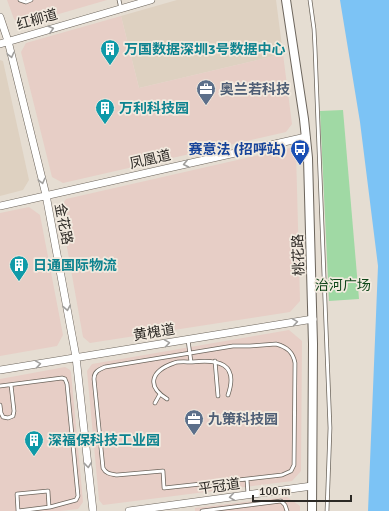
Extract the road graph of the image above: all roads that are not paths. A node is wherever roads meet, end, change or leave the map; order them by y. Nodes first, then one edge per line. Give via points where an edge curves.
1 (20, 0) edge
2 (31, 0) edge
3 (119, 0) edge
4 (151, 0) edge
5 (286, 0) edge
6 (310, 0) edge
7 (121, 9) junction
8 (0, 17) edge
9 (8, 41) junction
10 (0, 44) edge
11 (306, 137) junction
12 (46, 195) junction
13 (0, 206) edge
14 (313, 319) junction
15 (188, 339) junction
16 (190, 352) junction
17 (76, 357) junction
18 (214, 361) junction
19 (191, 362) junction
20 (0, 370) edge
21 (11, 385) junction
22 (0, 386) edge
23 (160, 394) junction
24 (228, 395) dead end
25 (218, 396) dead end
26 (167, 399) dead end
27 (155, 403) dead end
28 (0, 405) edge
29 (247, 479) junction
30 (312, 486) junction
31 (248, 495) junction
32 (49, 507) junction
33 (18, 511) edge
34 (93, 511) edge
35 (129, 511) edge
36 (202, 511) edge
37 (287, 511) edge
38 (312, 511) edge
39 (327, 511) edge

1 - 2 lane
3 - 7 lane
4 - 7 street, 红柳道
5 - 11 main road, 桃花路
6 - 39 lane via 315,48 330,428
9 -> 7 street, 红柳道
8 - 9 street, 金花路
9 - 10 street, 红柳道
9 -> 12 street, 金花路
11 -> 12 street, 凤凰道
11 - 14 main road, 桃花路
12 - 13 street, 凤凰道
12 -> 17 street, 金花路
15 -> 14 street, 黄槐道
14 - 30 main road, 桃花路
15 - 16 lane
17 -> 15 street, 黄槐道
16 - 19 lane
16 - 29 lane via 276,344 287,349 294,358 292,469 282,475
16 - 29 lane via 105,367 95,373 103,468 107,473 117,475 163,471 164,488
20 -> 17 street, 黄槐道
17 -> 34 street, 金花路
18 - 19 lane
18 - 24 lane via 225,366 230,374 232,384
18 - 25 lane
19 - 23 lane via 174,363 157,373 153,380
21 - 22 lane
21 - 28 lane via 13,416 2,416
21 - 32 lane via 62,378 67,381 78,496 76,500
23 - 26 lane
23 - 27 lane
29 - 31 lane
30 - 31 street, 平冠道
30 - 38 main road, 桃花路
31 -> 35 street, 平冠道
32 - 33 lane
32 - 33 lane via 48,491 17,494
36 - 37 lane via 281,501

